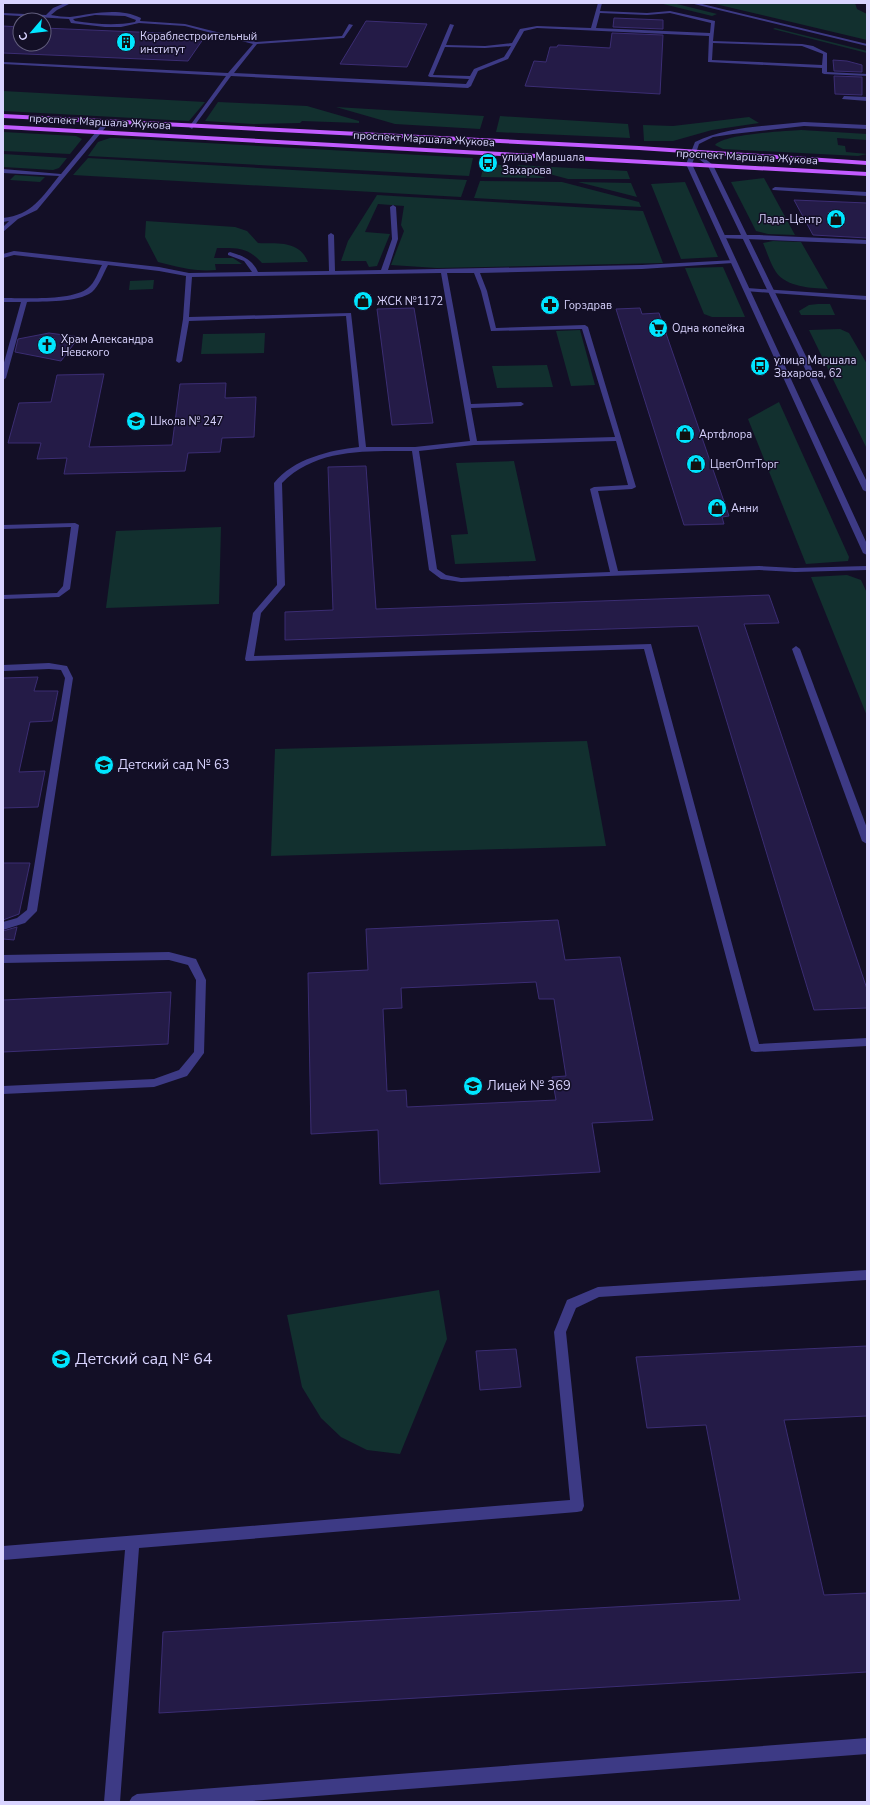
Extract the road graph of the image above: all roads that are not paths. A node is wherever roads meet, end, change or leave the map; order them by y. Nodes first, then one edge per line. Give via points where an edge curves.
1 (69, 3) edge
2 (600, 3) edge
3 (692, 3) edge
4 (51, 12) edge
5 (597, 12) junction
6 (52, 17) edge
7 (70, 18) junction
8 (138, 22) junction
9 (351, 25) dead end
10 (452, 25) dead end
11 (593, 30) junction
12 (712, 35) junction
13 (711, 42) junction
14 (256, 43) junction
15 (514, 44) junction
16 (867, 45) edge
17 (443, 46) junction
18 (3, 63) edge
19 (824, 67) junction
20 (230, 74) junction
21 (867, 75) edge
22 (472, 78) junction
23 (844, 98) dead end
24 (867, 99) edge
25 (3, 116) edge
26 (107, 122) junction
27 (3, 127) edge
28 (192, 127) junction
29 (867, 127) edge
30 (99, 132) junction
31 (694, 152) junction
32 (867, 163) edge
33 (689, 164) junction
34 (710, 165) junction
35 (3, 171) edge
36 (867, 174) edge
37 (63, 176) junction
38 (775, 189) dead end
39 (867, 194) edge
40 (393, 207) dead end
41 (15, 219) junction
42 (3, 220) edge
43 (3, 230) edge
44 (331, 235) dead end
45 (744, 236) junction
46 (722, 237) junction
47 (867, 242) edge
48 (3, 251) edge
49 (14, 253) junction
50 (230, 254) dead end
51 (3, 256) edge
52 (733, 261) junction
53 (106, 263) junction
54 (444, 271) junction
55 (477, 271) junction
56 (332, 272) junction
57 (384, 272) junction
58 (255, 273) junction
59 (189, 275) junction
60 (747, 290) junction
61 (772, 292) junction
62 (867, 298) edge
63 (25, 299) junction
64 (3, 300) edge
65 (186, 319) junction
66 (179, 361) dead end
67 (3, 378) edge
68 (521, 404) dead end
69 (468, 406) junction
70 (619, 439) junction
71 (474, 443) junction
72 (363, 449) junction
73 (416, 449) junction
74 (867, 490) edge
75 (3, 527) edge
76 (867, 553) edge
77 (867, 568) edge
78 (615, 574) junction
79 (3, 597) edge
80 (796, 649) dead end
81 (3, 668) edge
82 (867, 841) edge
83 (3, 926) edge
84 (3, 959) edge
85 (867, 1042) edge
86 (3, 1090) edge
87 (867, 1275) edge
88 (132, 1543) junction
89 (3, 1553) edge
90 (867, 1746) edge
91 (112, 1802) edge
92 (137, 1802) edge

1 - 4 street
2 - 5 street
3 - 16 street
5 - 11 street
5 - 12 street via 675,12 713,22
6 - 7 street
7 - 8 street via 73,22 99,26 129,25
7 - 8 street via 79,15 121,14 136,16
8 - 14 street via 185,25
9 - 14 street via 344,37
10 - 17 street
11 - 12 street
11 - 15 street via 528,28 522,30
12 - 13 street
13 - 19 street via 812,47 825,53
13 - 19 street via 710,61
14 - 20 street
15 - 17 street via 485,47
15 - 22 street via 506,58 476,70
17 - 22 street via 430,76
18 - 20 street
19 - 21 street via 824,73
20 - 22 street via 468,86
20 - 28 street
23 - 24 street
25 - 26 main road, проспект Маршала Жукова
26 - 28 main road, проспект Маршала Жукова
26 - 30 street
27 - 30 main road, проспект Маршала Жукова
28 - 31 main road, проспект Маршала Жукова
29 - 31 street via 804,124 733,132 712,136 697,143
30 - 33 main road, проспект Маршала Жукова
30 - 37 street
31 - 32 main road, проспект Маршала Жукова
31 - 33 street
31 - 34 street
33 - 34 main road, проспект Маршала Жукова
33 - 46 street
34 - 36 main road, проспект Маршала Жукова
34 - 45 street
35 - 37 street
37 - 41 street via 35,209
38 - 39 street
40 - 57 street via 395,239
41 - 42 street
41 - 43 street
44 - 56 street
45 - 46 street
45 - 47 street
45 - 61 street
46 - 52 street
48 - 49 street
49 - 51 street
49 - 53 street
50 - 58 street via 252,264
52 - 55 street via 642,267
52 - 60 street
53 - 59 street
53 - 63 street via 91,290 84,294 63,298
54 - 55 street
54 - 57 street
54 - 69 street
55 - 70 street via 492,330 585,327
56 - 57 street
56 - 58 street
58 - 59 street
59 - 65 street
60 - 61 street
60 - 76 street
61 - 62 street
61 - 74 street
63 - 64 street
63 - 67 street
65 - 66 street
65 - 72 street via 349,314
68 - 69 street
69 - 71 street
70 - 71 street
70 - 78 street via 632,487 594,489
71 - 73 street
72 - 73 street
72 - 85 street via 336,452 321,457 284,476 278,483 281,585 257,613 250,659 648,646 755,1048
73 - 78 street via 433,570 444,577 461,580
75 - 79 street via 75,524 67,587 59,595
77 - 78 street via 760,568
80 - 82 street
81 - 83 street via 64,668 69,678 32,911 21,921
84 - 86 street via 169,956 192,962 201,980 198,1053 183,1073 154,1083
87 - 88 street via 598,1292 571,1304 560,1332 577,1506
88 - 89 street
88 - 91 street
90 - 92 street

